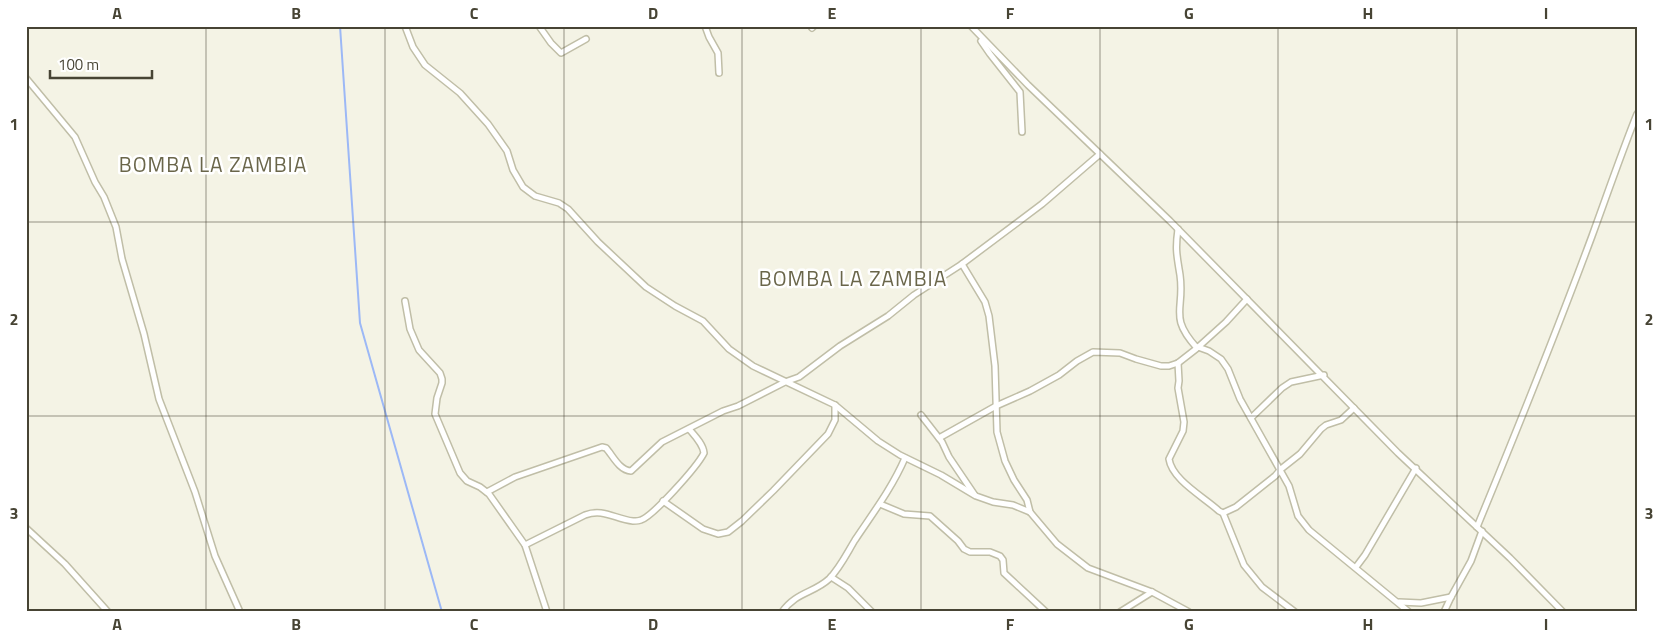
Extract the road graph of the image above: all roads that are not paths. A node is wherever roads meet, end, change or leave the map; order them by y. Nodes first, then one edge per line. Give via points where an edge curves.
1 (405, 26) edge
2 (539, 26) edge
3 (705, 26) edge
4 (971, 26) edge
5 (586, 39) dead end
6 (981, 40) dead end
7 (719, 73) dead end
8 (26, 78) edge
9 (1637, 114) edge
10 (1022, 132) dead end
11 (1100, 154) junction
12 (1178, 229) junction
13 (962, 264) junction
14 (1247, 299) junction
15 (405, 302) dead end
16 (1198, 347) junction
17 (1178, 363) junction
18 (1324, 376) junction
19 (786, 382) junction
20 (835, 405) junction
21 (996, 406) junction
22 (1354, 408) junction
23 (921, 415) dead end
24 (1250, 418) junction
25 (689, 429) junction
26 (939, 438) junction
27 (905, 458) junction
28 (1416, 468) junction
29 (1281, 470) junction
30 (487, 492) junction
31 (976, 496) junction
32 (662, 501) junction
33 (880, 504) junction
34 (1030, 512) junction
35 (1224, 513) junction
36 (1477, 527) junction
37 (26, 528) edge
38 (1482, 531) junction
39 (525, 545) junction
40 (1356, 567) junction
41 (831, 577) junction
42 (1152, 592) junction
43 (1451, 597) junction
44 (1398, 602) junction
45 (108, 612) edge
46 (240, 612) edge
47 (547, 612) edge
48 (782, 612) edge
49 (872, 612) edge
50 (1046, 612) edge
51 (1120, 612) edge
52 (1189, 612) edge
53 (1295, 612) edge
54 (1408, 612) edge
55 (1444, 612) edge
56 (1563, 612) edge

1 - 19 street via 425,65 460,93 488,124 506,151 523,187 535,196 568,209 646,287 703,322 729,349 753,366
2 - 5 street via 561,53
3 - 7 street via 718,53
4 - 11 street
6 - 10 street via 1020,92
8 - 46 street via 75,137 116,226 158,398 195,492 215,556
9 - 36 street
11 - 12 street
11 - 13 street via 1042,204
12 - 14 street
12 - 16 street via 1175,246 1180,276 1180,319 1186,336
13 - 19 street via 799,377
13 - 21 street via 985,302 989,316
14 - 16 street
14 - 18 street
15 - 30 street via 410,329 419,350 442,378 435,414 442,433 463,478
16 - 17 street
16 - 24 street via 1221,359
17 - 21 street via 1161,366 1120,353 1093,352 1059,375
17 - 35 street via 1178,388 1184,422 1179,442 1169,459 1172,470
18 - 22 street
18 - 24 street via 1291,382
19 - 20 street
19 - 25 street
20 - 27 street via 878,441
20 - 32 street via 835,420 828,434 742,522 728,532 718,534 704,529
21 - 26 street
21 - 34 street via 997,432 1005,461 1027,500
22 - 28 street
22 - 29 street via 1341,420 1321,429
23 - 26 street
24 - 29 street
25 - 30 street via 662,442 631,471 626,471 602,447 515,477
25 - 32 street via 700,442 704,454
26 - 31 street
27 - 31 street
27 - 33 street
28 - 36 street
28 - 40 street
29 - 35 street via 1254,494
29 - 40 street via 1298,516 1309,530
30 - 39 street
31 - 34 street
32 - 39 street via 641,520 594,511
33 - 41 street
33 - 50 street via 904,514 930,516 964,549 1000,556 1004,573
34 - 42 street via 1057,544 1088,568
35 - 53 street via 1244,565 1262,586
36 - 38 street
37 - 45 street via 65,564
38 - 43 street via 1471,561
38 - 56 street
39 - 47 street
40 - 44 street
41 - 48 street via 796,598
41 - 49 street via 848,588
42 - 51 street
42 - 52 street
43 - 44 street via 1421,603
43 - 55 street
44 - 54 street

